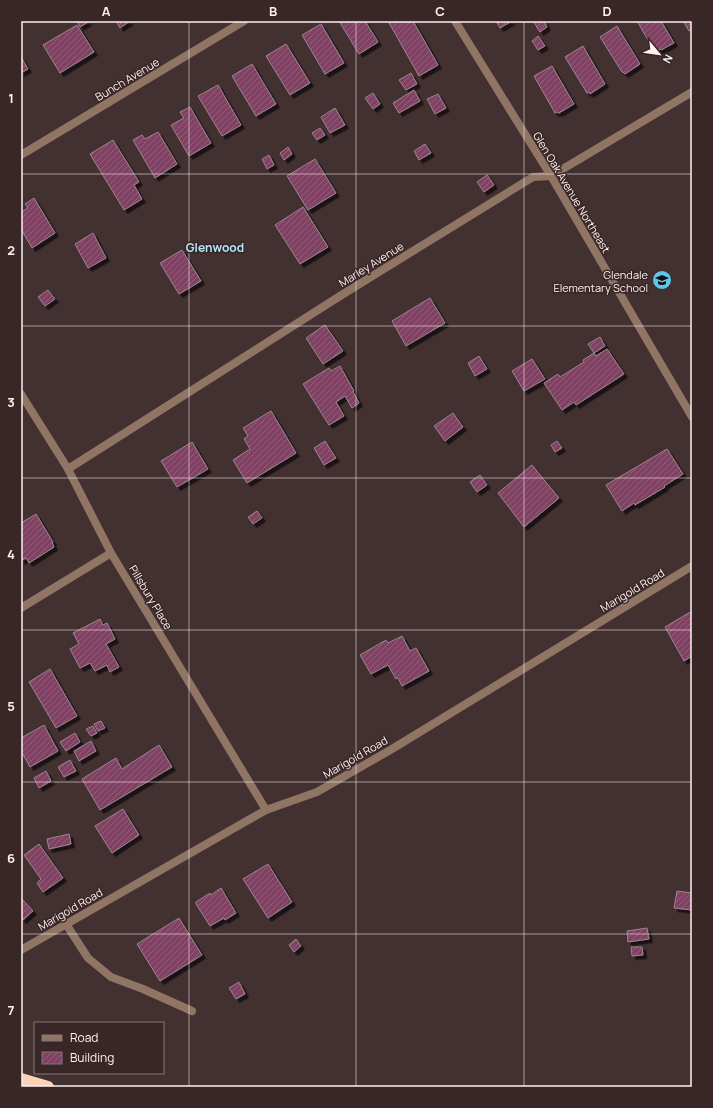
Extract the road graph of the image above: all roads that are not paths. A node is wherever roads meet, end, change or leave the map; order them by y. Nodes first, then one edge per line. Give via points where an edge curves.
1 (244, 21) edge
2 (455, 21) edge
3 (692, 92) edge
4 (21, 155) edge
5 (551, 176) junction
6 (21, 394) edge
7 (692, 417) edge
8 (68, 469) junction
9 (112, 553) junction
10 (692, 566) edge
11 (21, 608) edge
12 (266, 810) junction
13 (66, 924) junction
14 (21, 950) edge
15 (192, 1011) dead end
16 (21, 1078) edge
17 (48, 1087) edge

1 - 4 street, Bunch Avenue
2 - 5 street, Glen Oak Avenue Northeast
3 - 5 street, Marley Avenue
5 - 7 street, Glen Oak Avenue Northeast
5 - 8 street, Marley Avenue via 533,177
6 - 8 street, Pillsbury Place
8 - 9 street, Pillsbury Place
9 - 11 street
9 - 12 street, Pillsbury Place
10 - 12 street, Marigold Road via 317,792
12 - 13 street, Marigold Road
13 - 14 street, Marigold Road
13 - 15 street via 88,958 111,977
16 - 17 highway

